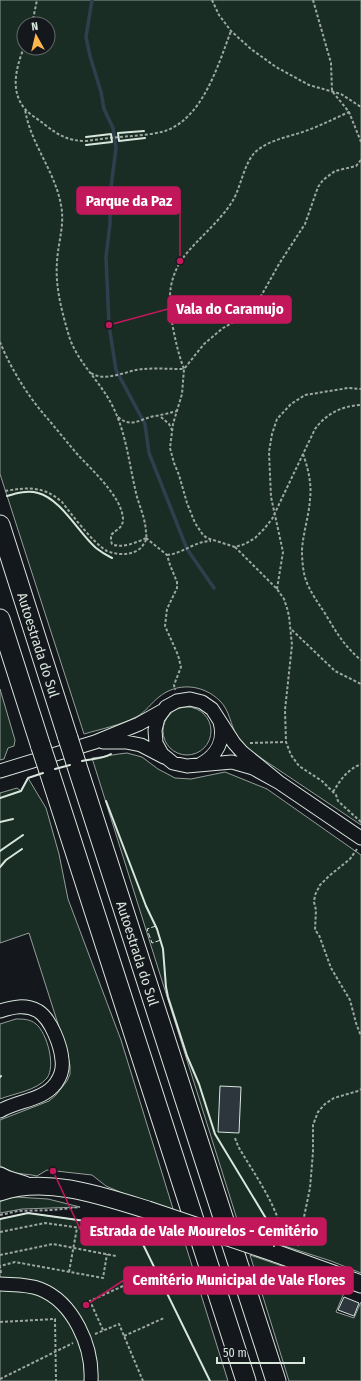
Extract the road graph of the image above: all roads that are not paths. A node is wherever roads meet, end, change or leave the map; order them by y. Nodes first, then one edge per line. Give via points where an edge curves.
1 (0, 525) edge
2 (0, 619) edge
3 (0, 658) edge
4 (166, 707) junction
5 (219, 720) junction
6 (35, 728) junction
7 (95, 742) junction
8 (167, 759) junction
9 (194, 766) junction
10 (0, 771) edge
11 (280, 783) junction
12 (361, 838) edge
13 (0, 1011) edge
14 (0, 1111) edge
15 (0, 1176) edge
16 (31, 1186) junction
17 (0, 1192) edge
18 (0, 1284) edge
19 (361, 1284) edge
20 (91, 1381) edge
21 (246, 1381) edge
22 (276, 1381) edge

1 - 22 highway, Autoestrada do Sul, bridge
2 - 6 highway, Autoestrada do Sul
3 - 6 highway via 14,691
4 - 5 street via 177,701 196,700 212,709
4 - 7 street via 146,721
4 - 8 street via 158,718 155,730 156,743
5 - 9 street via 222,733 219,746 212,757
5 - 11 street via 242,752
6 - 21 highway, Autoestrada do Sul, bridge
7 - 8 street via 126,742 141,745
7 - 10 street
8 - 9 street via 180,765
9 - 11 street via 220,762 238,764 258,770
11 - 12 street
13 - 14 street via 21,1006 44,1015 52,1028 62,1060 60,1076 52,1088 44,1094
15 - 16 main road
16 - 17 main road
16 - 19 main road, bridge via 106,1196
18 - 20 street via 39,1288 54,1296 68,1311 83,1338

